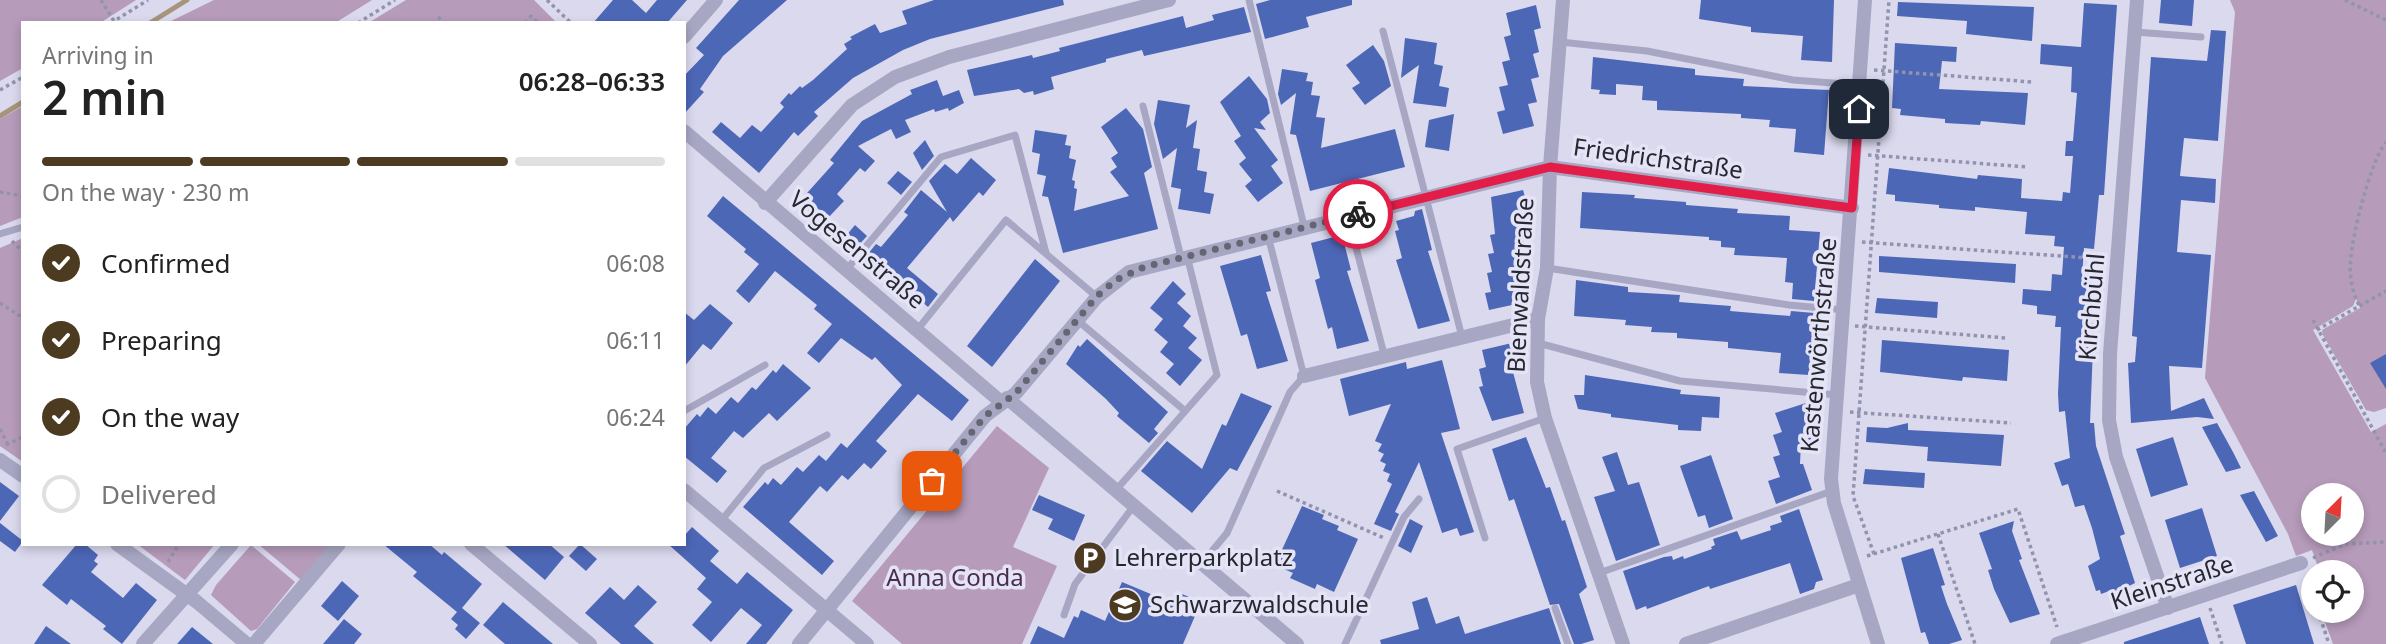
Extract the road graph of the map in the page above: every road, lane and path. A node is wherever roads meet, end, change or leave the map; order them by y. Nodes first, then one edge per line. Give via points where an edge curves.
1 (101, 0) edge
2 (148, 0) edge
3 (395, 0) edge
4 (547, 0) edge
5 (716, 0) edge
6 (1169, 0) edge
7 (1249, 0) edge
8 (1563, 0) edge
9 (1865, 0) edge
10 (1889, 0) edge
11 (2137, 0) edge
12 (2346, 0) edge
13 (438, 17) dead end
14 (2386, 20) edge
15 (112, 21) edge
16 (115, 21) edge
17 (361, 21) edge
18 (443, 21) edge
19 (569, 21) edge
20 (1383, 31) dead end
21 (2134, 32) junction
22 (686, 35) edge
23 (2201, 37) dead end
24 (1559, 42) junction
25 (1861, 69) junction
26 (1884, 71) junction
27 (21, 78) edge
28 (2032, 82) dead end
29 (1860, 85) junction
30 (0, 90) edge
31 (1143, 106) dead end
32 (686, 133) edge
33 (2386, 142) edge
34 (1856, 155) junction
35 (1877, 156) junction
36 (1550, 167) junction
37 (2028, 167) dead end
38 (0, 192) edge
39 (21, 196) edge
40 (1428, 196) junction
41 (765, 203) junction
42 (1852, 208) junction
43 (1348, 216) junction
44 (1304, 226) junction
45 (21, 228) edge
46 (0, 234) edge
47 (1267, 235) junction
48 (1850, 241) junction
49 (1871, 242) junction
50 (1046, 253) junction
51 (1184, 257) junction
52 (2119, 260) junction
53 (1547, 268) junction
54 (846, 271) junction
55 (2386, 291) edge
56 (1097, 296) junction
57 (0, 303) edge
58 (2358, 305) junction
59 (1845, 310) junction
60 (21, 317) edge
61 (1538, 319) junction
62 (1077, 320) junction
63 (2314, 320) dead end
64 (1843, 326) junction
65 (1865, 327) junction
66 (917, 330) junction
67 (2317, 330) junction
68 (1462, 337) junction
69 (2006, 338) dead end
70 (1538, 342) junction
71 (1384, 354) junction
72 (765, 365) dead end
73 (1304, 376) junction
74 (1838, 395) junction
75 (1004, 400) junction
76 (686, 410) edge
77 (1184, 410) junction
78 (1837, 411) junction
79 (1858, 412) junction
80 (1545, 418) junction
81 (2011, 422) dead end
82 (0, 429) edge
83 (827, 435) dead end
84 (21, 438) edge
85 (6, 444) junction
86 (0, 448) edge
87 (15, 451) dead end
88 (2386, 453) edge
89 (0, 460) edge
90 (21, 475) edge
91 (1277, 491) dead end
92 (1832, 491) junction
93 (686, 492) edge
94 (1115, 492) junction
95 (1419, 499) dead end
96 (1133, 507) junction
97 (721, 521) junction
98 (1938, 534) junction
99 (1485, 538) dead end
100 (1392, 542) junction
101 (2386, 542) edge
102 (120, 546) edge
103 (178, 546) edge
104 (230, 546) edge
105 (337, 546) edge
106 (473, 546) edge
107 (1874, 554) junction
108 (160, 556) dead end
109 (2308, 560) edge
110 (1851, 561) junction
111 (1202, 563) junction
112 (2301, 563) edge
113 (1598, 573) junction
114 (1858, 585) junction
115 (185, 594) junction
116 (2206, 596) junction
117 (1555, 608) dead end
118 (2168, 608) junction
119 (827, 610) junction
120 (1064, 615) dead end
121 (2322, 623) edge
122 (2060, 643) edge
123 (143, 644) edge
124 (247, 644) edge
125 (254, 644) edge
126 (590, 644) edge
127 (799, 644) edge
128 (867, 644) edge
129 (1297, 644) edge
130 (1345, 644) edge
131 (1567, 644) edge
132 (1623, 644) edge
133 (1686, 644) edge
134 (1878, 644) edge
135 (1975, 644) edge
136 (2222, 644) edge
137 (2329, 644) edge

1 - 15 path
2 - 16 path
3 - 17 path
4 - 19 path
5 - 22 street
6 - 41 street via 949,57 895,77 852,105
7 - 44 lane
8 - 24 street, Bienwaldstraße
9 - 25 street, Kastenwörthstraße
10 - 26 path
11 - 21 street, Kirchbühl
12 - 14 path
13 - 18 path
20 - 40 lane
21 - 23 lane
21 - 52 street, Kirchbühl
24 - 29 lane via 1647,51 1793,80
24 - 36 street, Bienwaldstraße
25 - 26 path
25 - 29 street, Kastenwörthstraße
26 - 28 path
26 - 35 path
27 - 30 path
29 - 34 street, Kastenwörthstraße
31 - 51 lane
32 - 41 street, Vogesenstraße
33 - 58 path via 2374,164 2351,256
34 - 35 path
34 - 42 street, Kastenwörthstraße
35 - 37 path
35 - 49 path
36 - 40 street, Friedrichstraße
36 - 42 street, Friedrichstraße
36 - 53 street, Bienwaldstraße
38 - 39 path
40 - 43 street, Friedrichstraße
40 - 68 lane
41 - 54 street, Vogesenstraße
42 - 48 street, Kastenwörthstraße
43 - 44 street, Friedrichstraße
43 - 71 lane
44 - 47 street, Friedrichstraße
45 - 46 lane
47 - 51 street, Friedrichstraße
47 - 73 lane
48 - 49 path
48 - 59 street, Kastenwörthstraße
49 - 52 path
49 - 65 path
50 - 54 lane via 1015,135 942,157
50 - 56 lane
50 - 66 lane via 1006,220
51 - 56 street, Friedrichstraße via 1129,272
51 - 77 lane via 1217,374
52 - 118 street, Kirchbühl via 2109,420 2116,457
53 - 59 lane
53 - 61 street, Bienwaldstraße
54 - 66 street, Vogesenstraße
55 - 58 path
56 - 62 street, Friedrichstraße
57 - 60 path
58 - 67 path
59 - 64 street, Kastenwörthstraße
61 - 68 street
61 - 70 street, Bienwaldstraße
62 - 75 street, Friedrichstraße via 1016,393
62 - 77 lane
63 - 67 path
64 - 65 path
64 - 74 street, Kastenwörthstraße
65 - 69 path
65 - 79 path
66 - 75 street, Vogesenstraße
67 - 88 path
68 - 71 street
70 - 74 lane via 1680,381
70 - 80 street, Bienwaldstraße via 1537,382
71 - 73 street
72 - 76 lane
73 - 111 lane via 1290,392 1227,533
74 - 78 street, Kastenwörthstraße
75 - 94 street, Vogesenstraße
75 - 119 street, Friedrichstraße via 985,416
77 - 94 lane
78 - 79 path
78 - 92 street, Kastenwörthstraße
79 - 81 path
79 - 107 path via 1853,496
80 - 99 lane via 1457,449
80 - 113 street, Bienwaldstraße
82 - 85 path
83 - 97 lane via 764,468
84 - 85 path
85 - 86 path
85 - 87 path
89 - 90 street
91 - 100 path
92 - 110 street, Kastenwörthstraße
92 - 113 lane
93 - 97 street
94 - 96 street, Vogesenstraße
95 - 100 lane
96 - 111 street, Vogesenstraße
96 - 120 lane via 1075,584
97 - 119 street
98 - 107 path
98 - 122 path via 2018,509
98 - 135 path
100 - 130 lane
101 - 109 path via 2345,544
102 - 115 street
103 - 108 path via 169,562
104 - 115 street
105 - 125 street
106 - 126 street
107 - 110 path
110 - 114 street, Kastenwörthstraße
111 - 129 street, Vogesenstraße
112 - 116 street, Kleinstraße
113 - 132 street, Bienwaldstraße
114 - 133 street
114 - 134 street, Kastenwörthstraße
115 - 123 street
115 - 124 street
116 - 118 street, Kleinstraße
116 - 136 path
117 - 131 lane
118 - 122 street, Kleinstraße
119 - 127 street, Friedrichstraße
119 - 128 street
121 - 137 path

